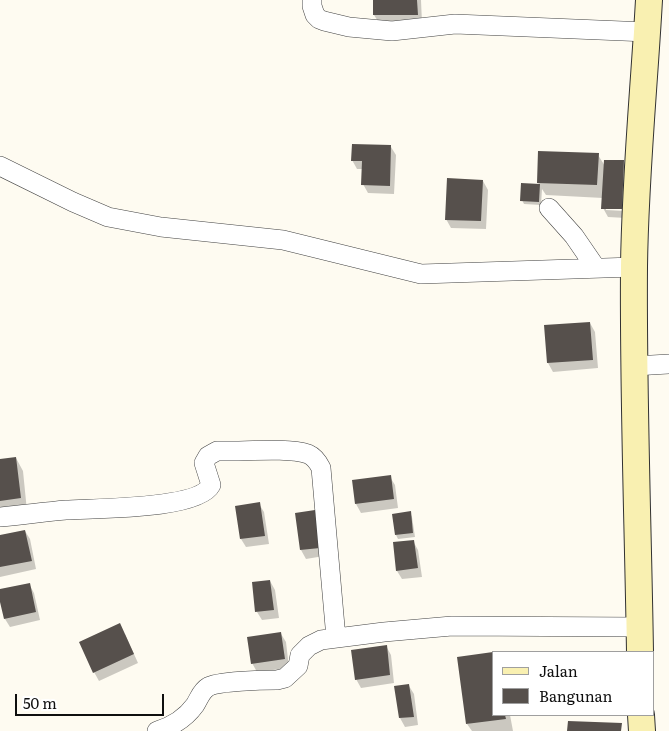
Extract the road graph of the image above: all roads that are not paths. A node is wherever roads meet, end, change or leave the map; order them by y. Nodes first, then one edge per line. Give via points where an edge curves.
1 (312, 0) edge
2 (649, 0) edge
3 (647, 32) junction
4 (0, 166) edge
5 (549, 208) dead end
6 (634, 267) junction
7 (596, 268) junction
8 (669, 364) edge
9 (634, 366) junction
10 (0, 517) edge
11 (640, 626) junction
12 (336, 638) junction
13 (640, 651) edge
14 (641, 716) edge
15 (157, 731) edge
16 (642, 731) edge

1 - 3 street via 315,15 324,21 349,27 392,31 455,24
2 - 3 street
3 - 6 street
4 - 7 street via 108,216 161,226 283,240 421,274
5 - 7 street
6 - 7 street
6 - 9 street
8 - 9 street
9 - 11 street
10 - 12 street via 126,508 183,500 208,489 211,484 204,463 217,451 307,454 314,457 322,468
11 - 12 street via 452,626
11 - 13 street
12 - 15 street via 309,646 300,655 298,666 284,678 209,686 180,721
14 - 16 street

